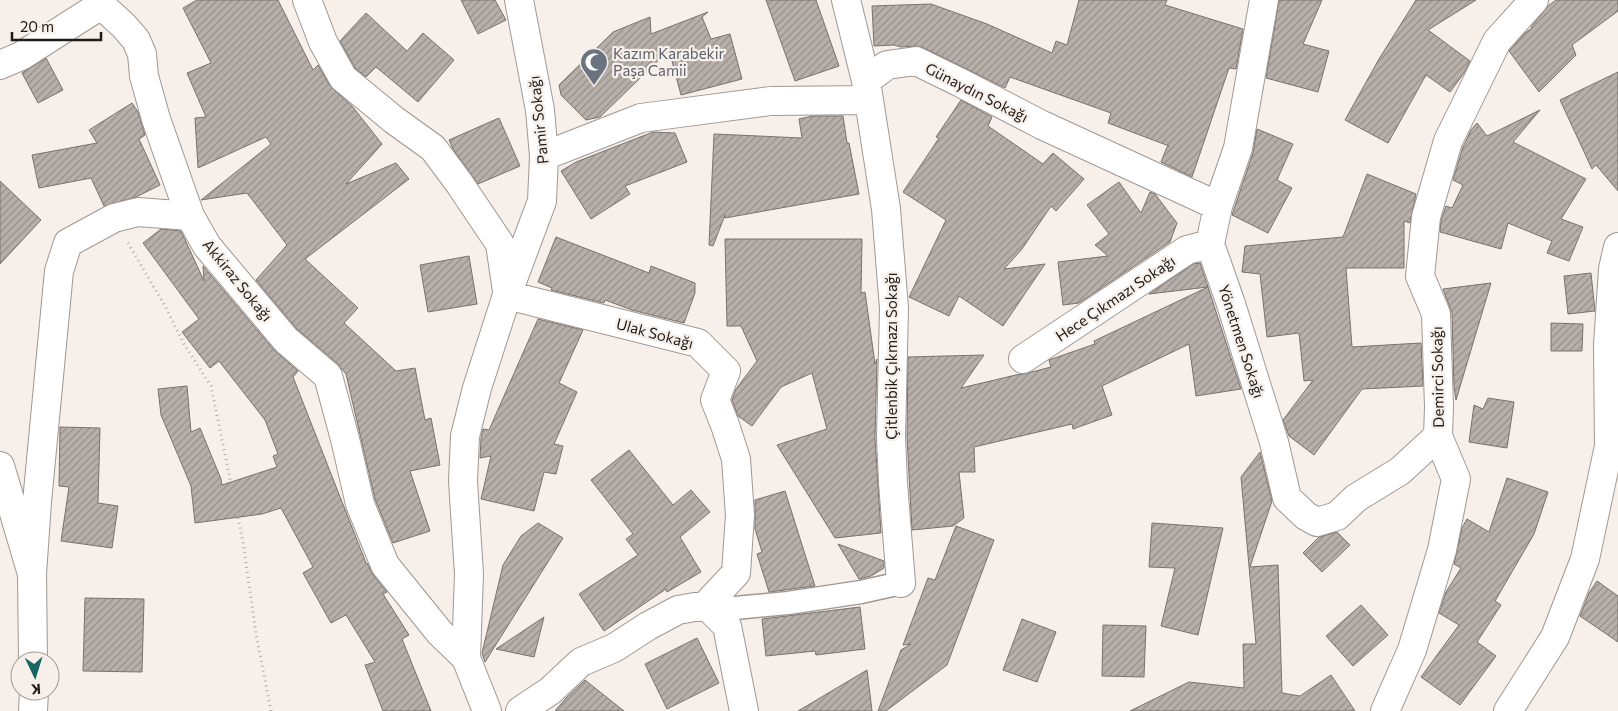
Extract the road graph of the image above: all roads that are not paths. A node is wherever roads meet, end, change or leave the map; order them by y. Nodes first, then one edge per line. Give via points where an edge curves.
1 (307, 0) edge
2 (519, 0) edge
3 (846, 0) edge
4 (1264, 0) edge
5 (1534, 0) edge
6 (0, 65) edge
7 (868, 90) junction
8 (544, 156) junction
9 (1218, 206) junction
10 (190, 216) junction
11 (1210, 244) junction
12 (1618, 247) edge
13 (508, 295) junction
14 (1023, 359) dead end
15 (1438, 436) junction
16 (0, 466) edge
17 (32, 574) junction
18 (901, 583) joint
19 (706, 606) junction
20 (33, 651) edge
21 (466, 658) junction
22 (487, 711) edge
23 (520, 711) edge
24 (744, 711) edge
25 (1385, 711) edge
26 (1508, 711) edge

1 - 13 street via 323,42 343,78 433,148 459,183 500,244
2 - 8 street, Pamir Sokağı via 540,110
3 - 7 street, Çitlenbik Çıkmazı Sokağı
4 - 9 street via 1238,148
5 - 15 street, Demirci Sokağı via 1497,41 1448,141 1426,217 1420,276 1436,314
6 - 10 street, Akkiraz Sokağı via 21,56 101,4 136,40 142,54 144,76 156,119
7 - 8 street via 640,118
7 - 9 street, Günaydın Sokağı via 887,65 916,62 1042,125
7 - 18 street, Çitlenbik Çıkmazı Sokağı via 886,209 894,308 891,437
8 - 13 street, Pamir Sokağı via 542,201
9 - 11 street
10 - 17 street via 138,212 114,218 68,243 59,271
10 - 21 street, Akkiraz Sokağı via 207,246 286,340 328,376 360,504 385,565 440,633
11 - 14 street, Hece Çıkmazı Sokağı via 1187,250
11 - 15 street, Yönetmen Sokağı via 1274,442 1287,498 1306,516 1317,522 1337,516 1356,498 1400,471
12 - 26 street via 1612,269 1608,345 1609,446 1585,559 1555,637
13 - 19 street, Ulak Sokağı via 698,343 726,371 715,400 736,459 740,515 736,573
13 - 21 street, Pamir Sokağı via 477,388 465,436 463,481 470,574
15 - 25 street, Demirci Sokağı via 1456,479 1442,550 1412,650
16 - 17 street
17 - 20 street
18 - 19 street via 788,603 734,608
19 - 23 street via 678,610 614,648 581,662 550,691
19 - 24 street via 727,626
21 - 22 street

